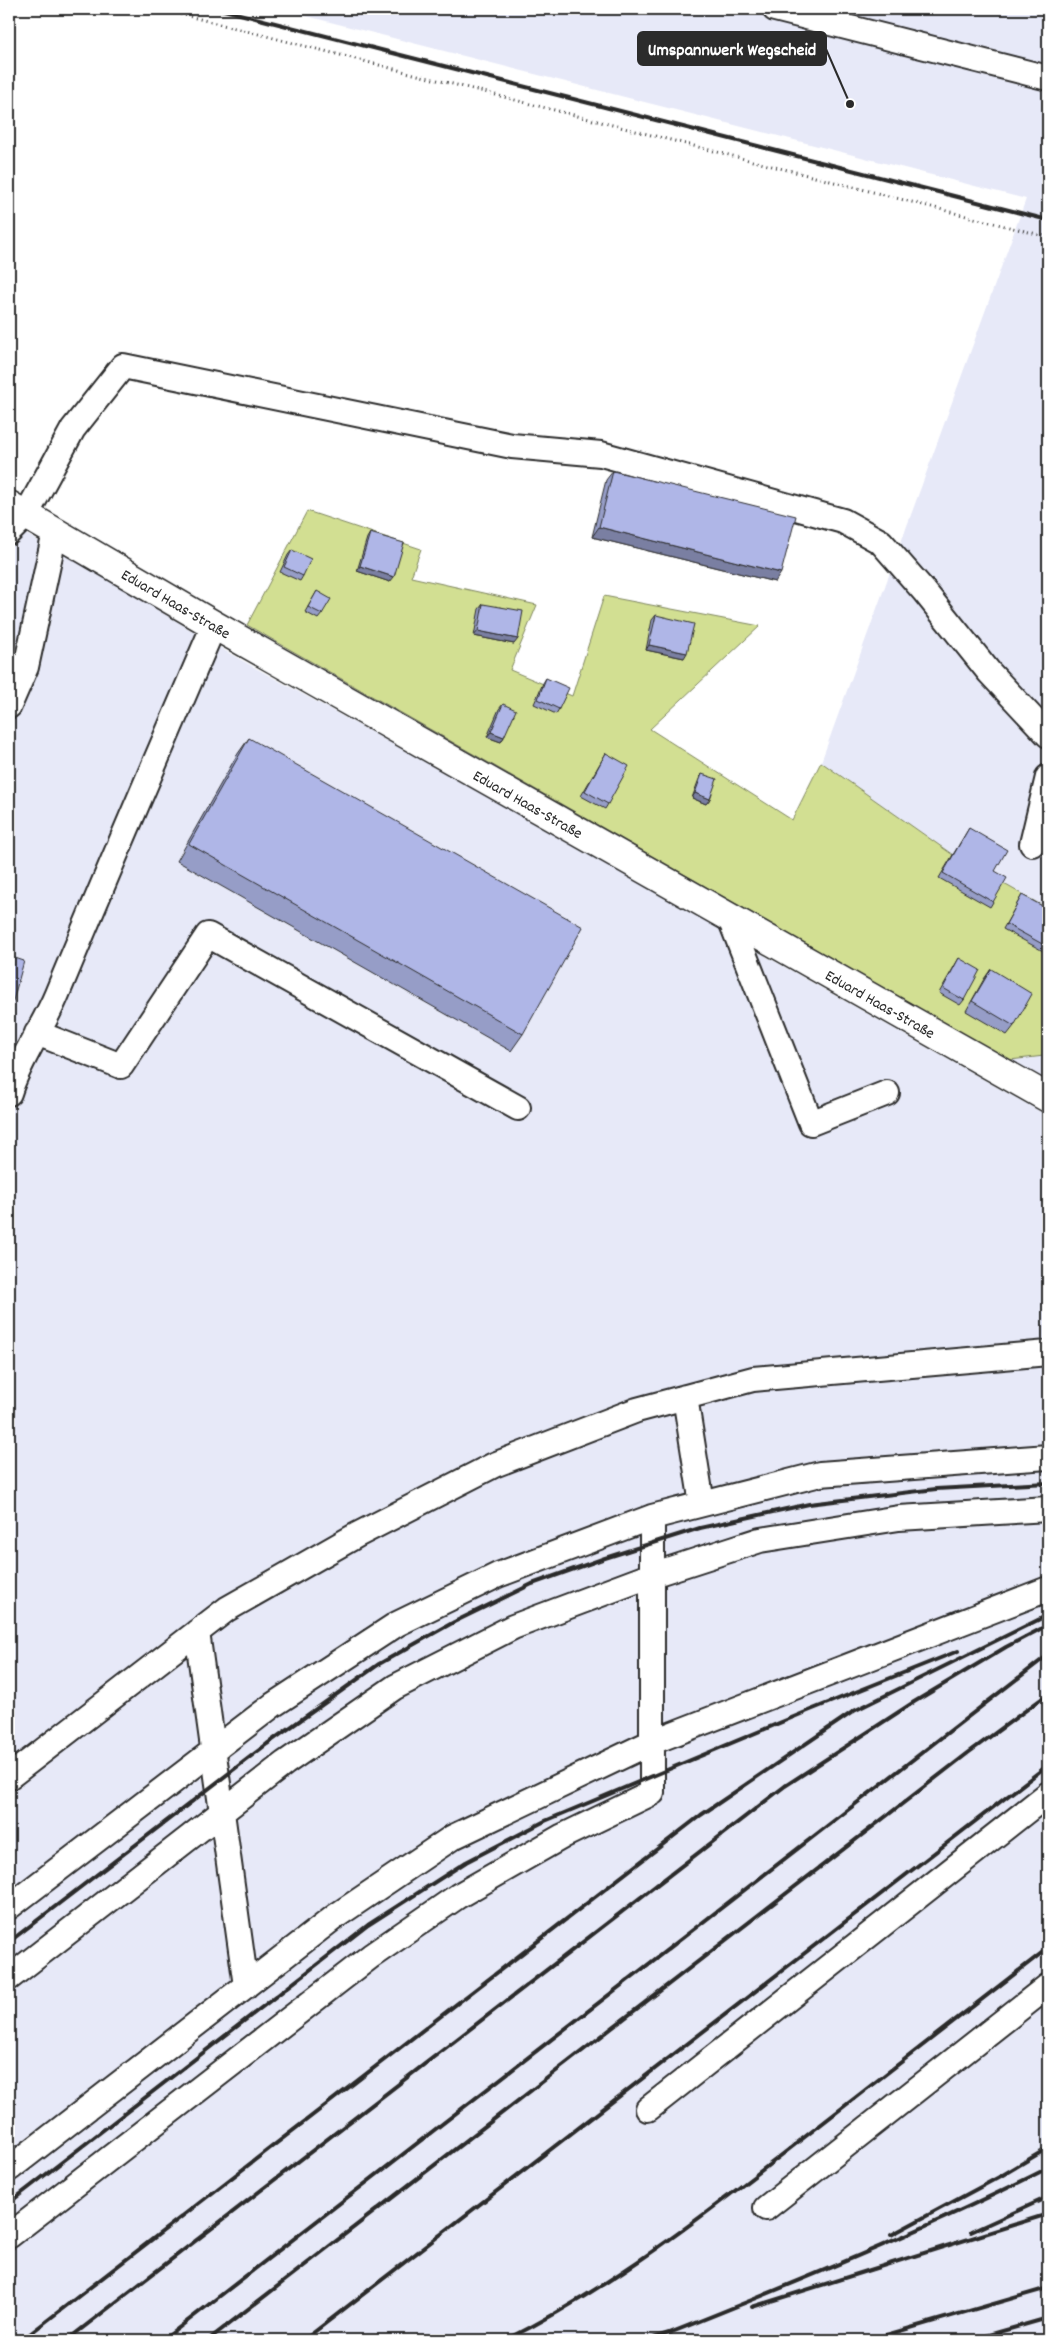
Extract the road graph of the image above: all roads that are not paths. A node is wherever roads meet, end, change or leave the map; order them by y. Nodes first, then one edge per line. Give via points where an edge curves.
1 (775, 9) edge
2 (1048, 78) edge
3 (14, 517) edge
4 (55, 532) junction
5 (214, 625) junction
6 (9, 706) edge
7 (1048, 735) edge
8 (1048, 777) edge
9 (1032, 844) dead end
10 (729, 916) junction
11 (37, 1033) junction
12 (9, 1093) edge
13 (887, 1093) dead end
14 (1048, 1098) edge
15 (518, 1108) dead end
16 (1048, 1353) edge
17 (685, 1397) junction
18 (1048, 1457) edge
19 (702, 1504) junction
20 (1048, 1508) edge
21 (652, 1517) junction
22 (652, 1575) junction
23 (1048, 1589) edge
24 (197, 1632) junction
25 (652, 1742) junction
26 (214, 1750) junction
27 (9, 1777) edge
28 (1048, 1794) edge
29 (222, 1811) junction
30 (9, 1908) edge
31 (9, 1978) edge
32 (246, 1986) junction
33 (1048, 1986) edge
34 (648, 2109) dead end
35 (9, 2169) edge
36 (766, 2208) dead end
37 (9, 2236) edge

1 - 2 lane
3 - 4 street, Eduard Haas-Straße
3 - 7 lane via 73,429 123,366 512,446 601,454 844,520 881,542 989,672
4 - 5 street, Eduard Haas-Straße
4 - 6 lane via 26,667
5 - 10 street, Eduard Haas-Straße
5 - 11 lane via 51,1008
8 - 9 lane
10 - 13 lane via 812,1123
10 - 14 street, Eduard Haas-Straße
11 - 12 lane via 15,1074
11 - 15 lane via 121,1066 208,935
16 - 17 lane via 753,1379
17 - 19 lane
17 - 24 lane via 637,1410 494,1465 357,1535 227,1608
18 - 19 lane via 820,1474
19 - 21 lane
20 - 22 lane via 899,1518 760,1540
21 - 22 lane
21 - 26 lane via 498,1575 397,1624 273,1705
22 - 25 lane
22 - 29 lane via 513,1627 395,1687 285,1762
23 - 25 lane
24 - 26 lane
24 - 27 lane
25 - 32 lane via 453,1837 336,1916
25 - 37 lane via 652,1793 563,1836 458,1896 371,1956
26 - 29 lane
26 - 30 lane
28 - 34 lane
29 - 31 lane
29 - 32 lane
32 - 35 lane
33 - 36 lane

